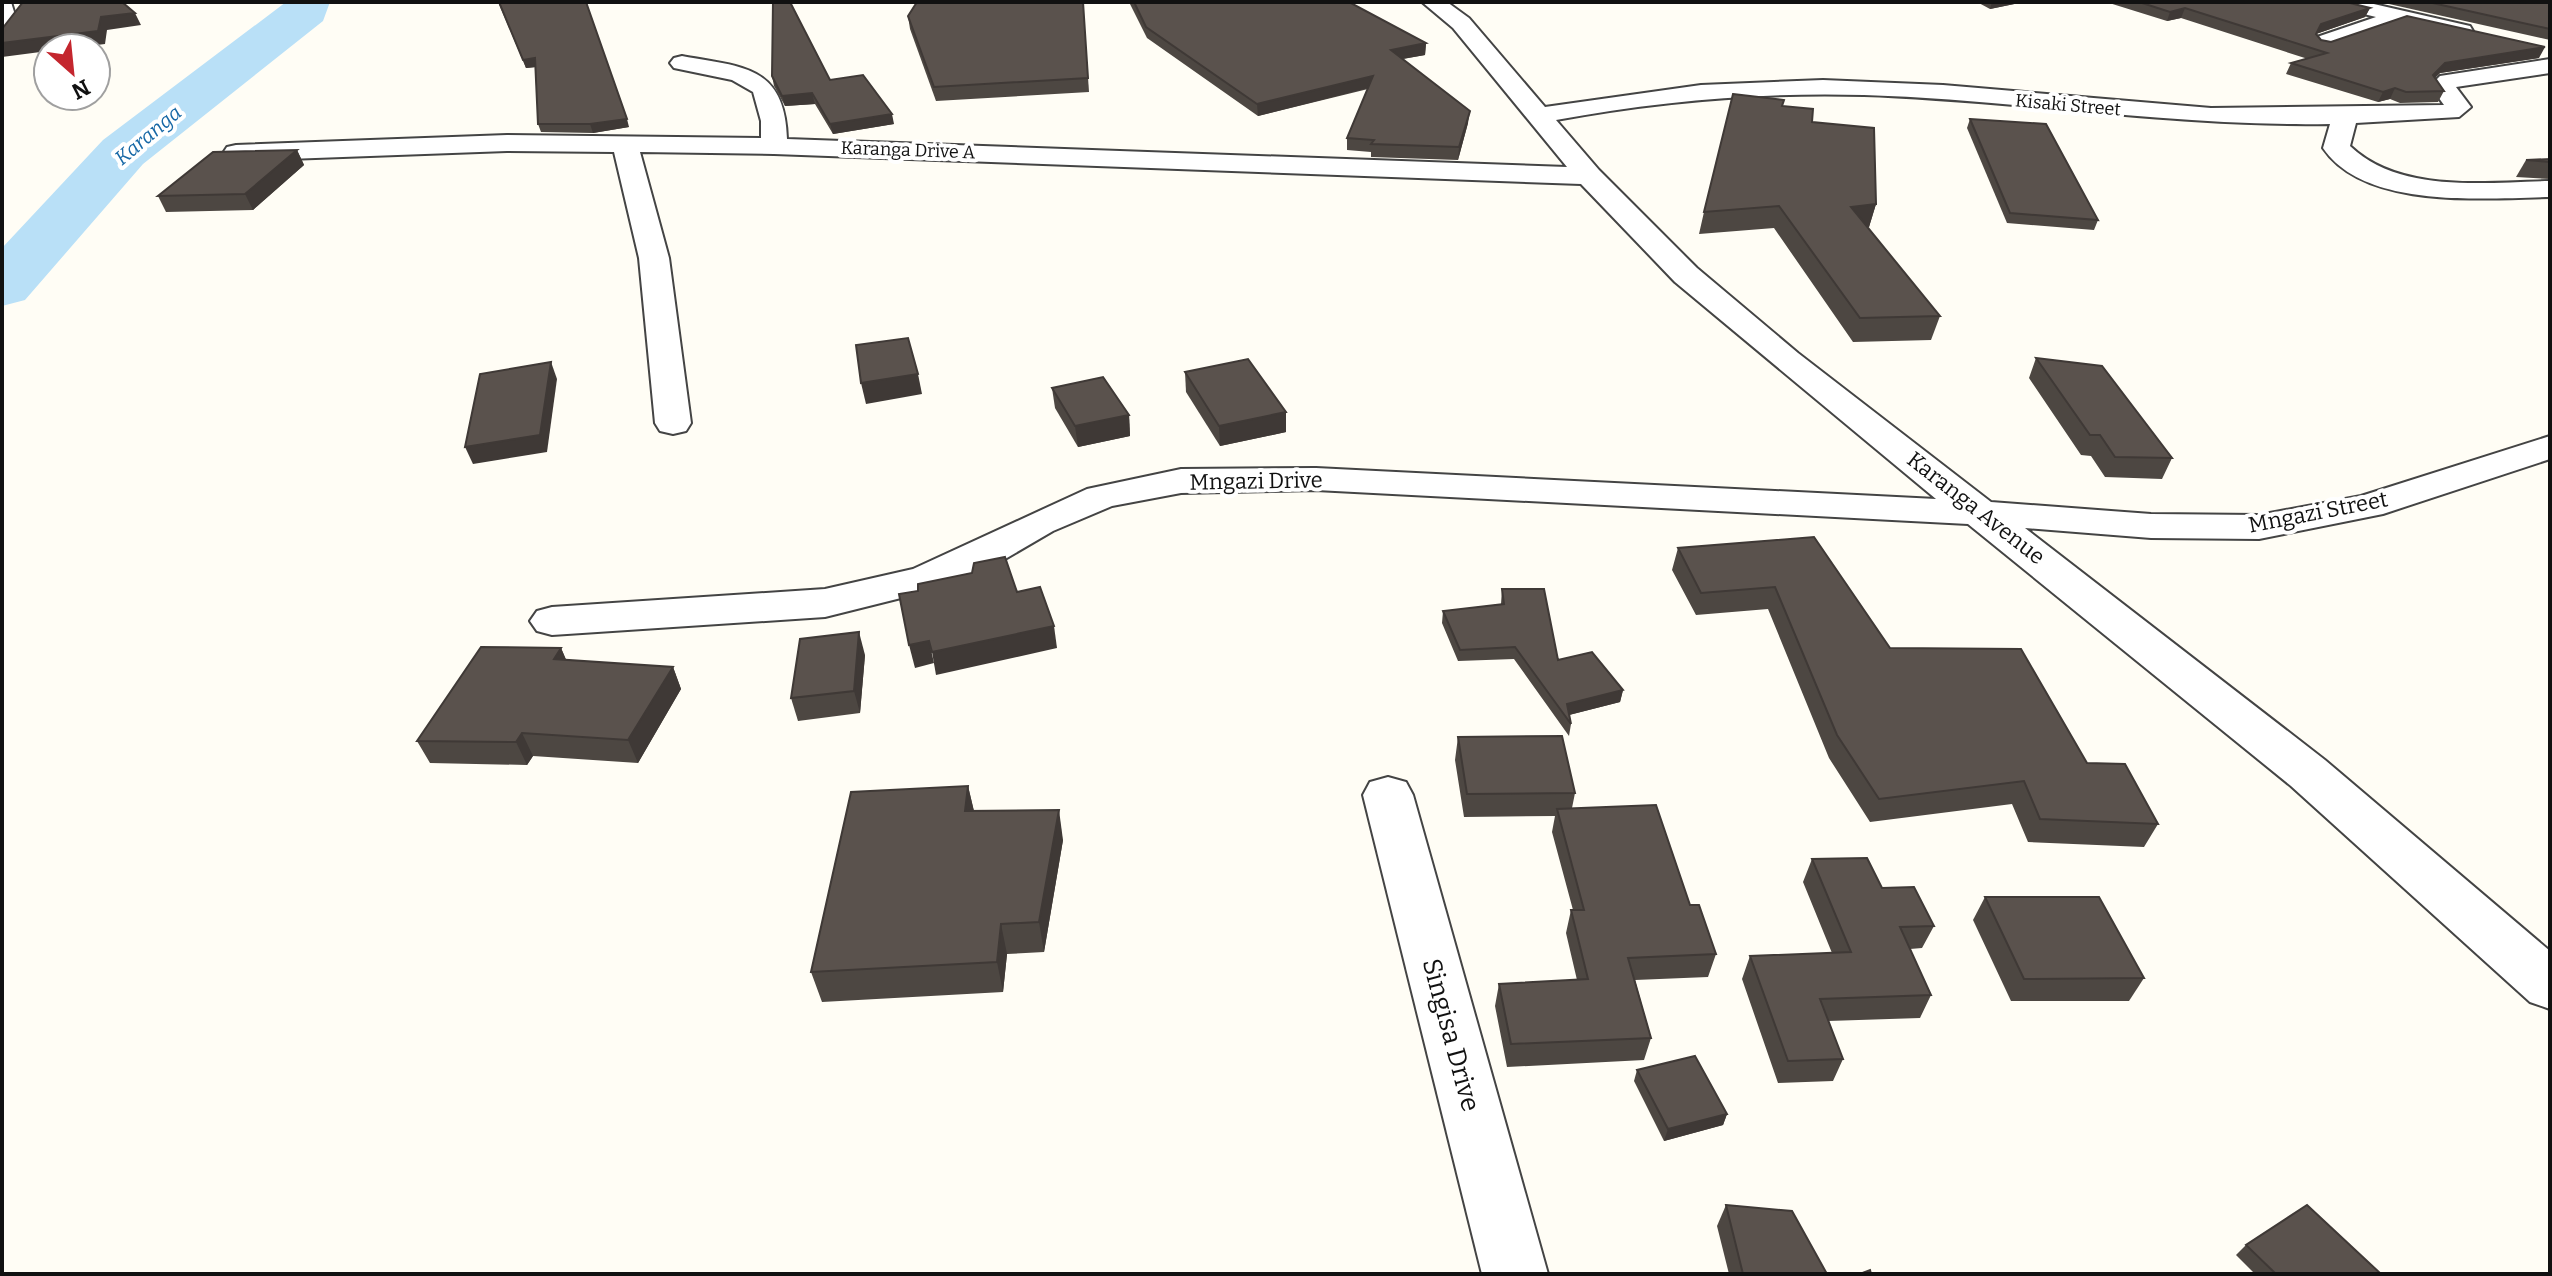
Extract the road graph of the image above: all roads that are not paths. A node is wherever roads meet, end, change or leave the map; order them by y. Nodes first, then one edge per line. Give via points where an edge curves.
1 (1433, 2) edge
2 (2338, 2) edge
3 (2, 5) edge
4 (2452, 7) edge
5 (2408, 19) junction
6 (2, 31) edge
7 (2480, 35) edge
8 (2325, 42) edge
9 (2543, 51) edge
10 (682, 63) dead end
11 (1539, 116) junction
12 (2345, 117) junction
13 (625, 145) junction
14 (774, 146) junction
15 (226, 153) edge
16 (1589, 176) junction
17 (2550, 189) edge
18 (673, 423) dead end
19 (2550, 447) edge
20 (1984, 513) junction
21 (552, 621) dead end
22 (1388, 795) dead end
23 (2550, 985) edge
24 (1515, 1274) edge

1 - 11 street, Karanga Avenue via 1461,23
2 - 5 street
3 - 6 street via 7,25
4 - 5 street
5 - 7 street
5 - 8 street
9 - 12 street, Kisaki Street via 2448,81 2442,86 2459,107 2450,112
10 - 14 street via 749,76 768,90 776,115
11 - 12 street, Kisaki Street via 1649,95 1865,88 2180,114
11 - 16 street, Karanga Avenue
12 - 17 street via 2336,148 2341,156 2384,179 2420,188
13 - 14 street, Karanga Drive A
13 - 15 street, Karanga Drive A via 507,143
13 - 18 street via 654,258
14 - 16 street, Karanga Drive A
16 - 20 street, Karanga Avenue via 1697,284 1786,360
19 - 20 street, Mngazi Street via 2369,506 2259,527 2151,526
20 - 21 street, Mngazi Drive via 1316,479 1181,481 1101,497 926,579 825,603
20 - 23 street, Karanga Avenue via 2308,773
22 - 24 street, Singisa Drive

